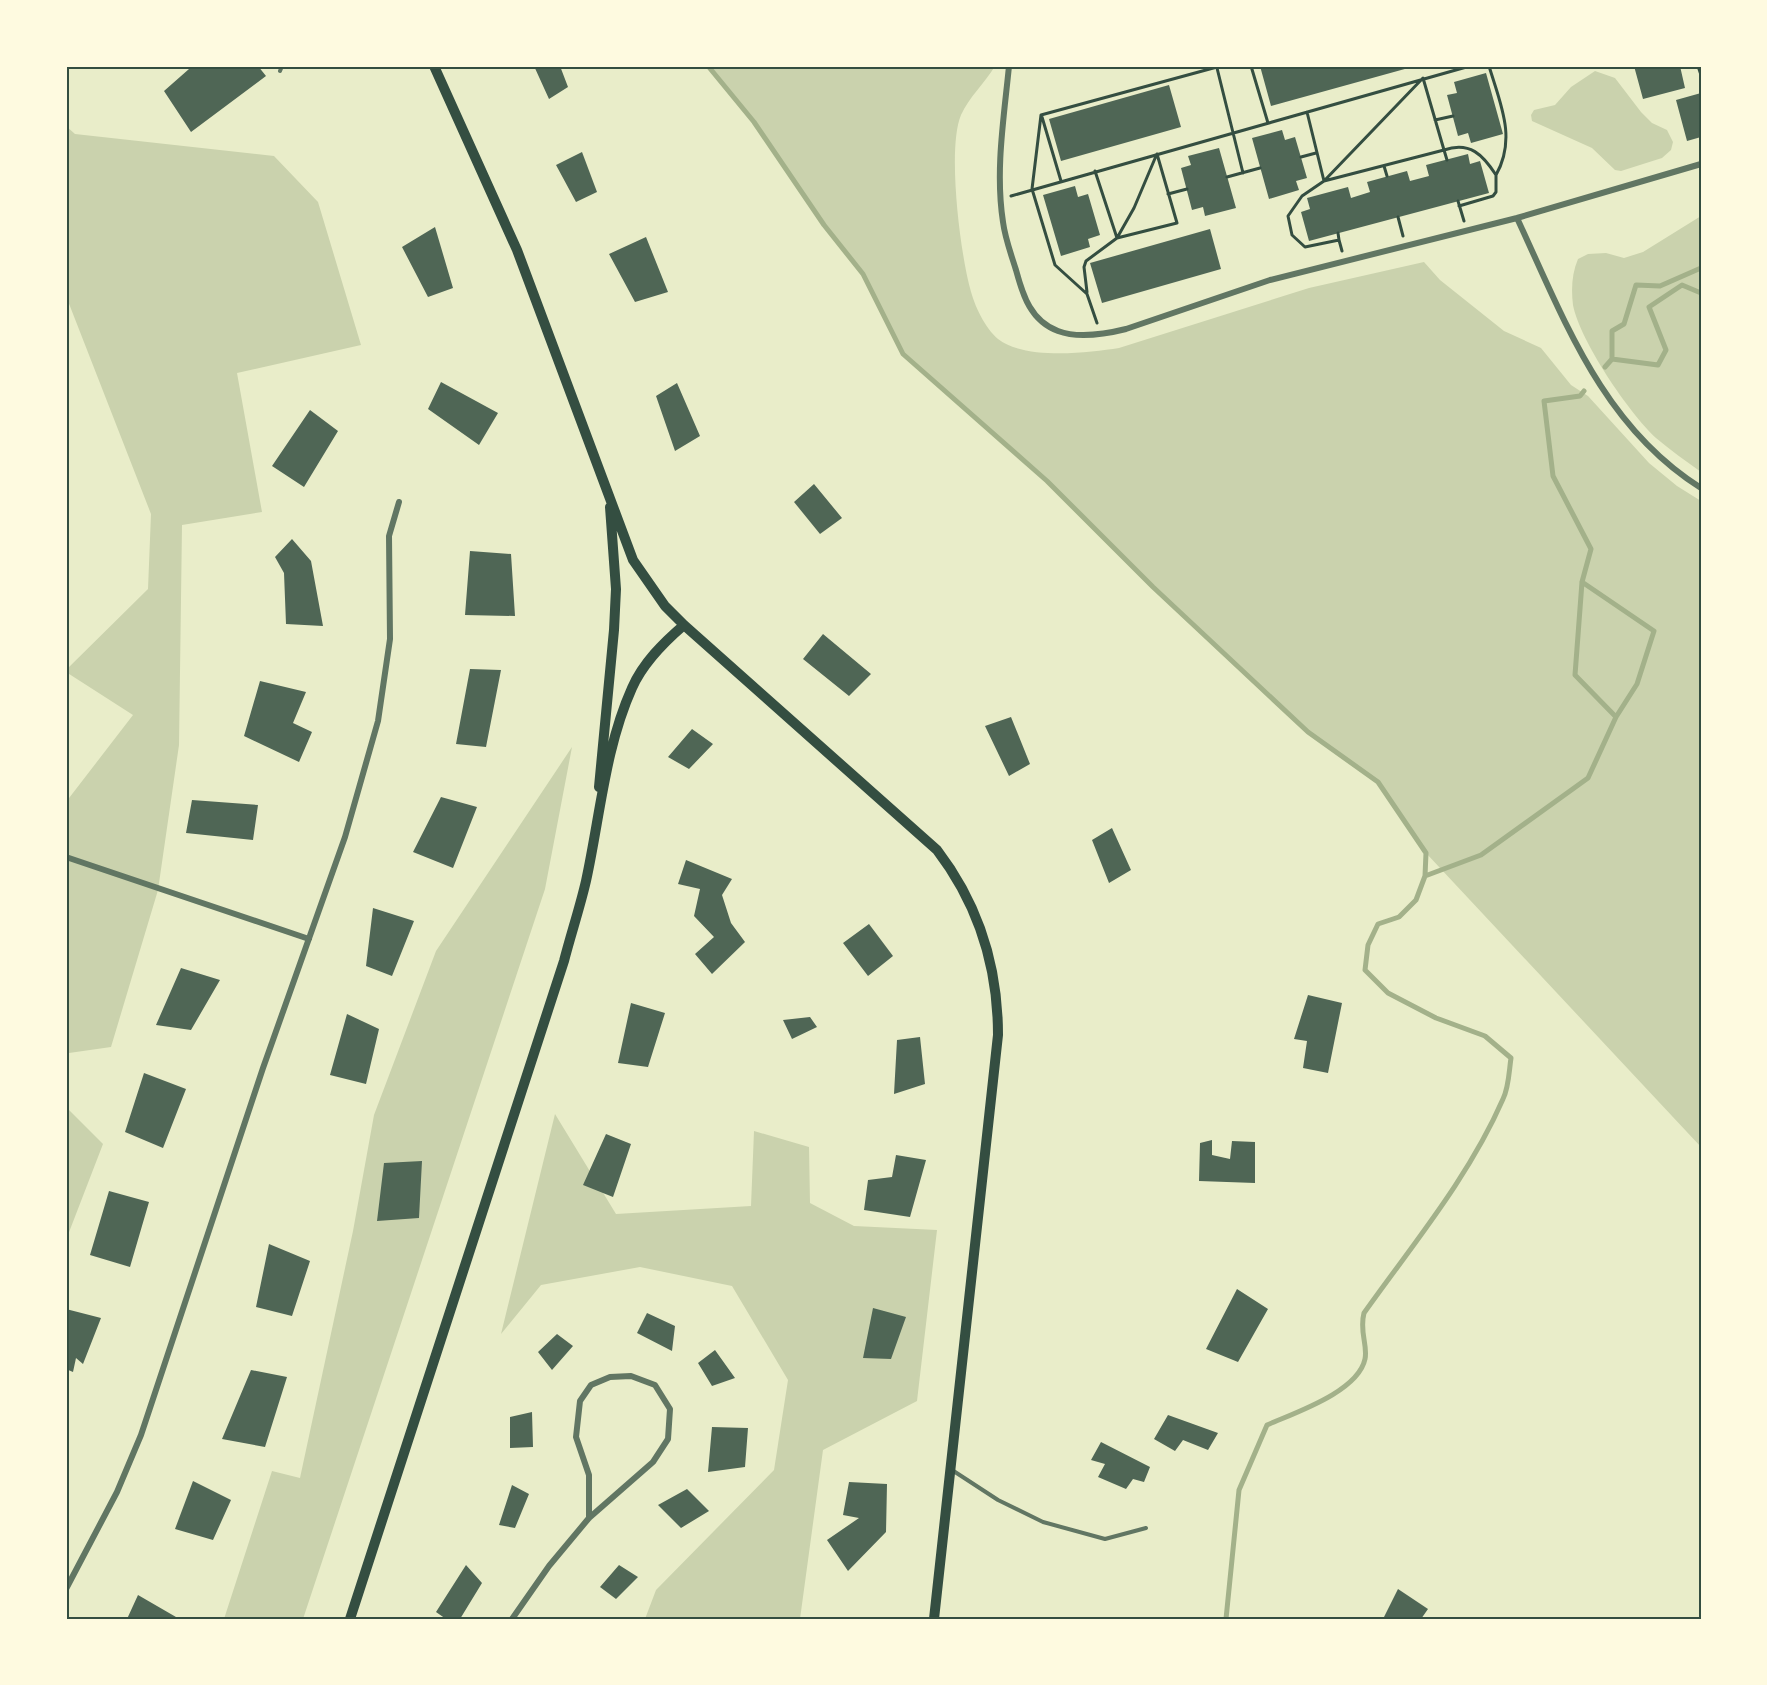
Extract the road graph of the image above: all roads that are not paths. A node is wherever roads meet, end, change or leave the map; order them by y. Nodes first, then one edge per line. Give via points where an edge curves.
1 (434, 66) edge
2 (1008, 66) edge
3 (1701, 164) edge
4 (1518, 218) junction
5 (1701, 488) edge
6 (608, 492) junction
7 (399, 502) dead end
8 (684, 625) junction
9 (596, 820) junction
10 (66, 857) edge
11 (309, 939) junction
12 (950, 1469) junction
13 (589, 1518) junction
14 (1146, 1528) dead end
15 (66, 1589) edge
16 (350, 1619) edge
17 (512, 1619) edge
18 (933, 1619) edge

1 - 6 main road via 517,250
2 - 4 street via 1000,164 1003,223 1031,311 1060,332 1098,334 1126,329 1270,280
3 - 4 street
4 - 5 street via 1576,345 1607,398 1648,447
6 - 8 main road via 633,560 665,606
6 - 9 main road via 615,609
7 - 11 street via 389,536 390,639 378,721 345,837
8 - 9 main road via 664,642 632,687
8 - 12 main road via 937,850 956,874 985,939 997,996 998,1035
9 - 16 main road via 586,881 564,960
10 - 11 street
11 - 15 street via 141,1435 117,1492
12 - 14 lane via 998,1500 1043,1522 1105,1539
12 - 18 main road
13 - 13 street via 653,1462 668,1439 670,1409 656,1385 631,1376 610,1377 591,1385 580,1401 576,1437 589,1474
13 - 17 street

